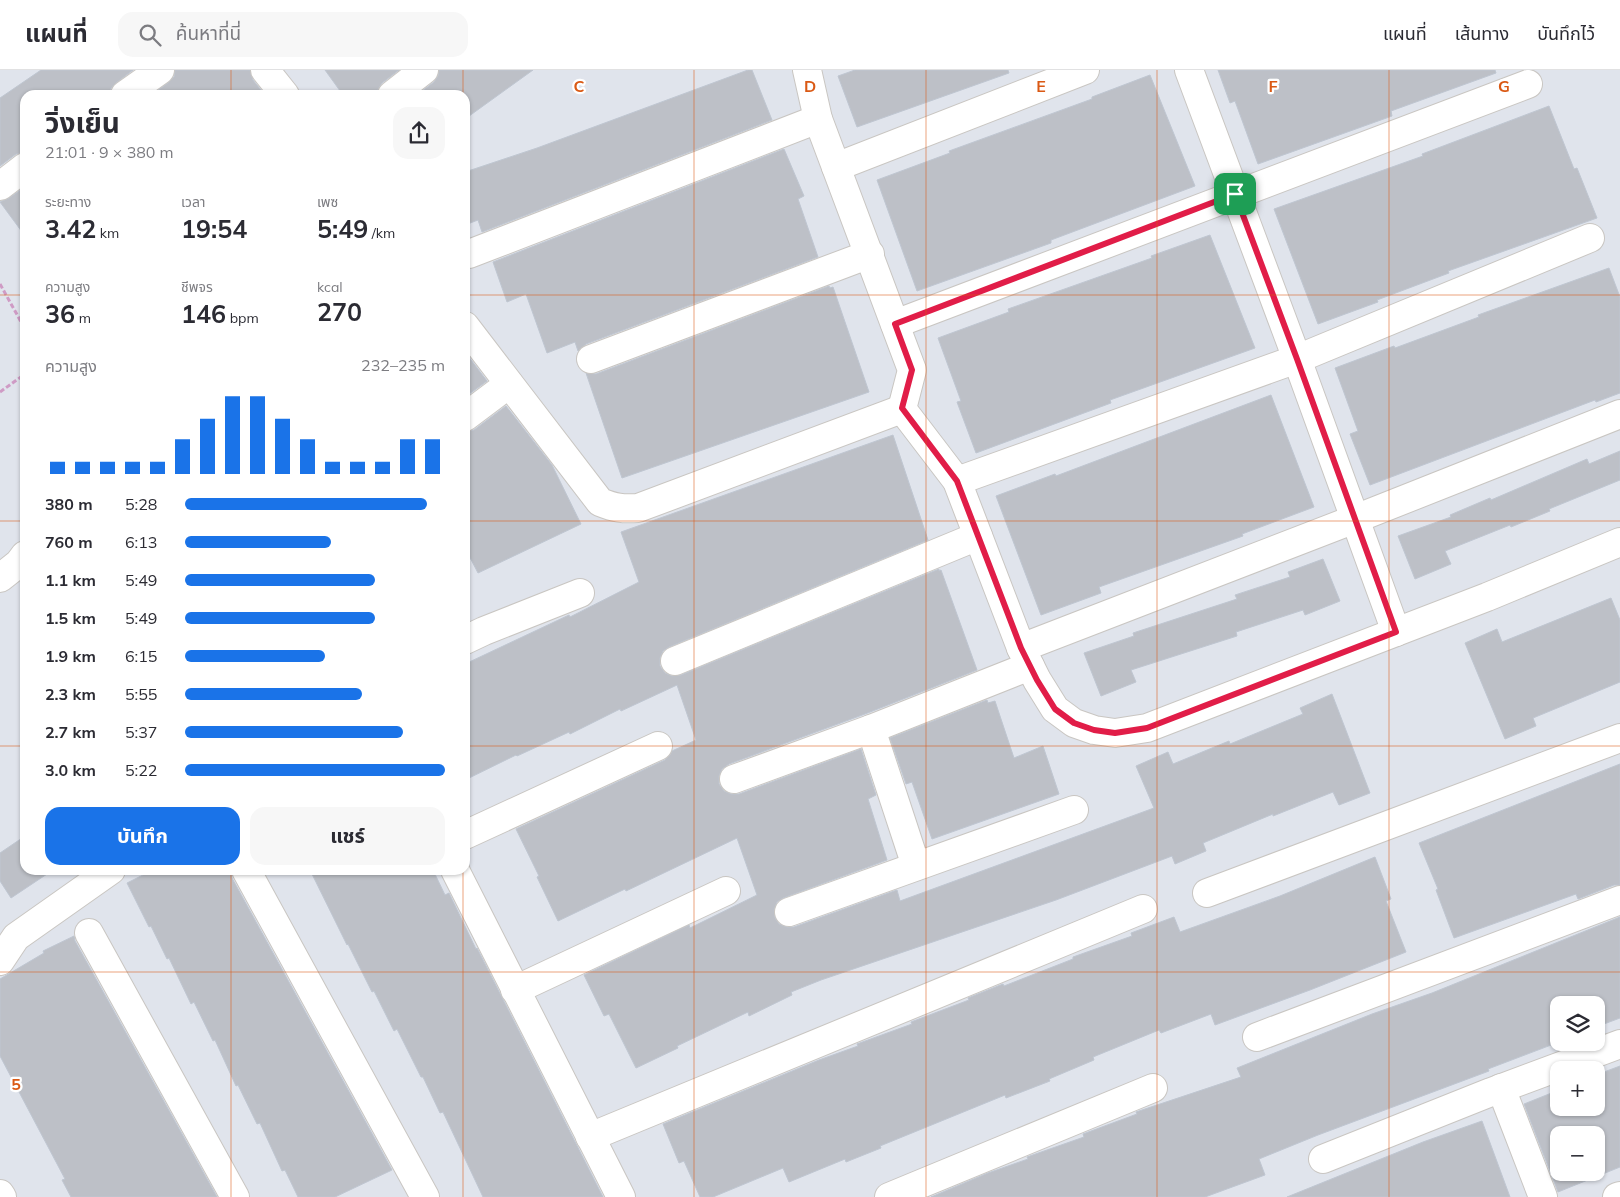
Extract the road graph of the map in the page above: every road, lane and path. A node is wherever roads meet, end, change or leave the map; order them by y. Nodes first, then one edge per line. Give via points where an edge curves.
1 (160, 70) edge
2 (265, 70) edge
3 (424, 70) edge
4 (807, 70) edge
5 (1085, 70) edge
6 (1188, 70) edge
7 (1528, 84) dead end
8 (132, 90) edge
9 (281, 90) edge
10 (398, 90) edge
11 (818, 119) junction
12 (836, 166) junction
13 (20, 172) edge
14 (0, 186) edge
15 (1235, 194) junction
16 (1590, 238) dead end
17 (470, 254) edge
18 (870, 254) junction
19 (0, 284) edge
20 (20, 320) edge
21 (895, 324) junction
22 (470, 332) edge
23 (591, 359) dead end
24 (1297, 359) junction
25 (20, 378) edge
26 (510, 384) junction
27 (0, 392) edge
28 (902, 408) junction
29 (470, 413) edge
30 (1620, 414) edge
31 (957, 481) junction
32 (1355, 520) junction
33 (978, 536) junction
34 (1620, 542) edge
35 (580, 593) dead end
36 (1396, 632) junction
37 (470, 638) edge
38 (1025, 657) junction
39 (675, 661) dead end
40 (871, 729) junction
41 (1620, 738) edge
42 (658, 746) dead end
43 (734, 779) dead end
44 (1074, 810) dead end
45 (470, 833) edge
46 (916, 866) junction
47 (103, 875) edge
48 (249, 875) edge
49 (458, 875) edge
50 (726, 890) dead end
51 (1207, 893) dead end
52 (1620, 900) edge
53 (1144, 909) dead end
54 (789, 912) dead end
55 (89, 933) dead end
56 (8, 936) edge
57 (0, 961) edge
58 (515, 990) junction
59 (1257, 1037) dead end
60 (1620, 1044) edge
61 (1153, 1088) dead end
62 (1502, 1088) junction
63 (590, 1137) junction
64 (1323, 1159) dead end
65 (0, 1194) edge
66 (2, 1197) edge
67 (235, 1197) edge
68 (426, 1197) edge
69 (621, 1197) edge
70 (889, 1197) edge
71 (1543, 1197) edge

1 - 8 street
2 - 9 street
3 - 10 street
4 - 11 street
5 - 12 street
6 - 15 street
7 - 15 street
11 - 12 street
11 - 17 street
12 - 18 street
13 - 14 street
15 - 21 street
15 - 24 street
16 - 24 street
18 - 21 street
18 - 23 street
19 - 20 path
21 - 28 street via 912,370
22 - 26 street
24 - 31 street
24 - 32 street
25 - 27 path
26 - 28 street via 600,502 621,509 638,508
26 - 29 street
28 - 31 street
30 - 32 street
31 - 33 street
32 - 36 street
32 - 38 street
33 - 38 street
33 - 39 street
34 - 36 street
35 - 37 street
36 - 38 street via 1147,728 1115,733 1074,723 1055,709
38 - 40 street
40 - 43 street
40 - 46 street
41 - 51 street
42 - 45 street
44 - 46 street
46 - 54 street
47 - 56 street
48 - 68 street
49 - 58 street
50 - 58 street
52 - 59 street
53 - 63 street
55 - 67 street
56 - 57 street
58 - 63 street
60 - 62 street
61 - 70 street
62 - 64 street
62 - 71 street
63 - 69 street
65 - 66 street

